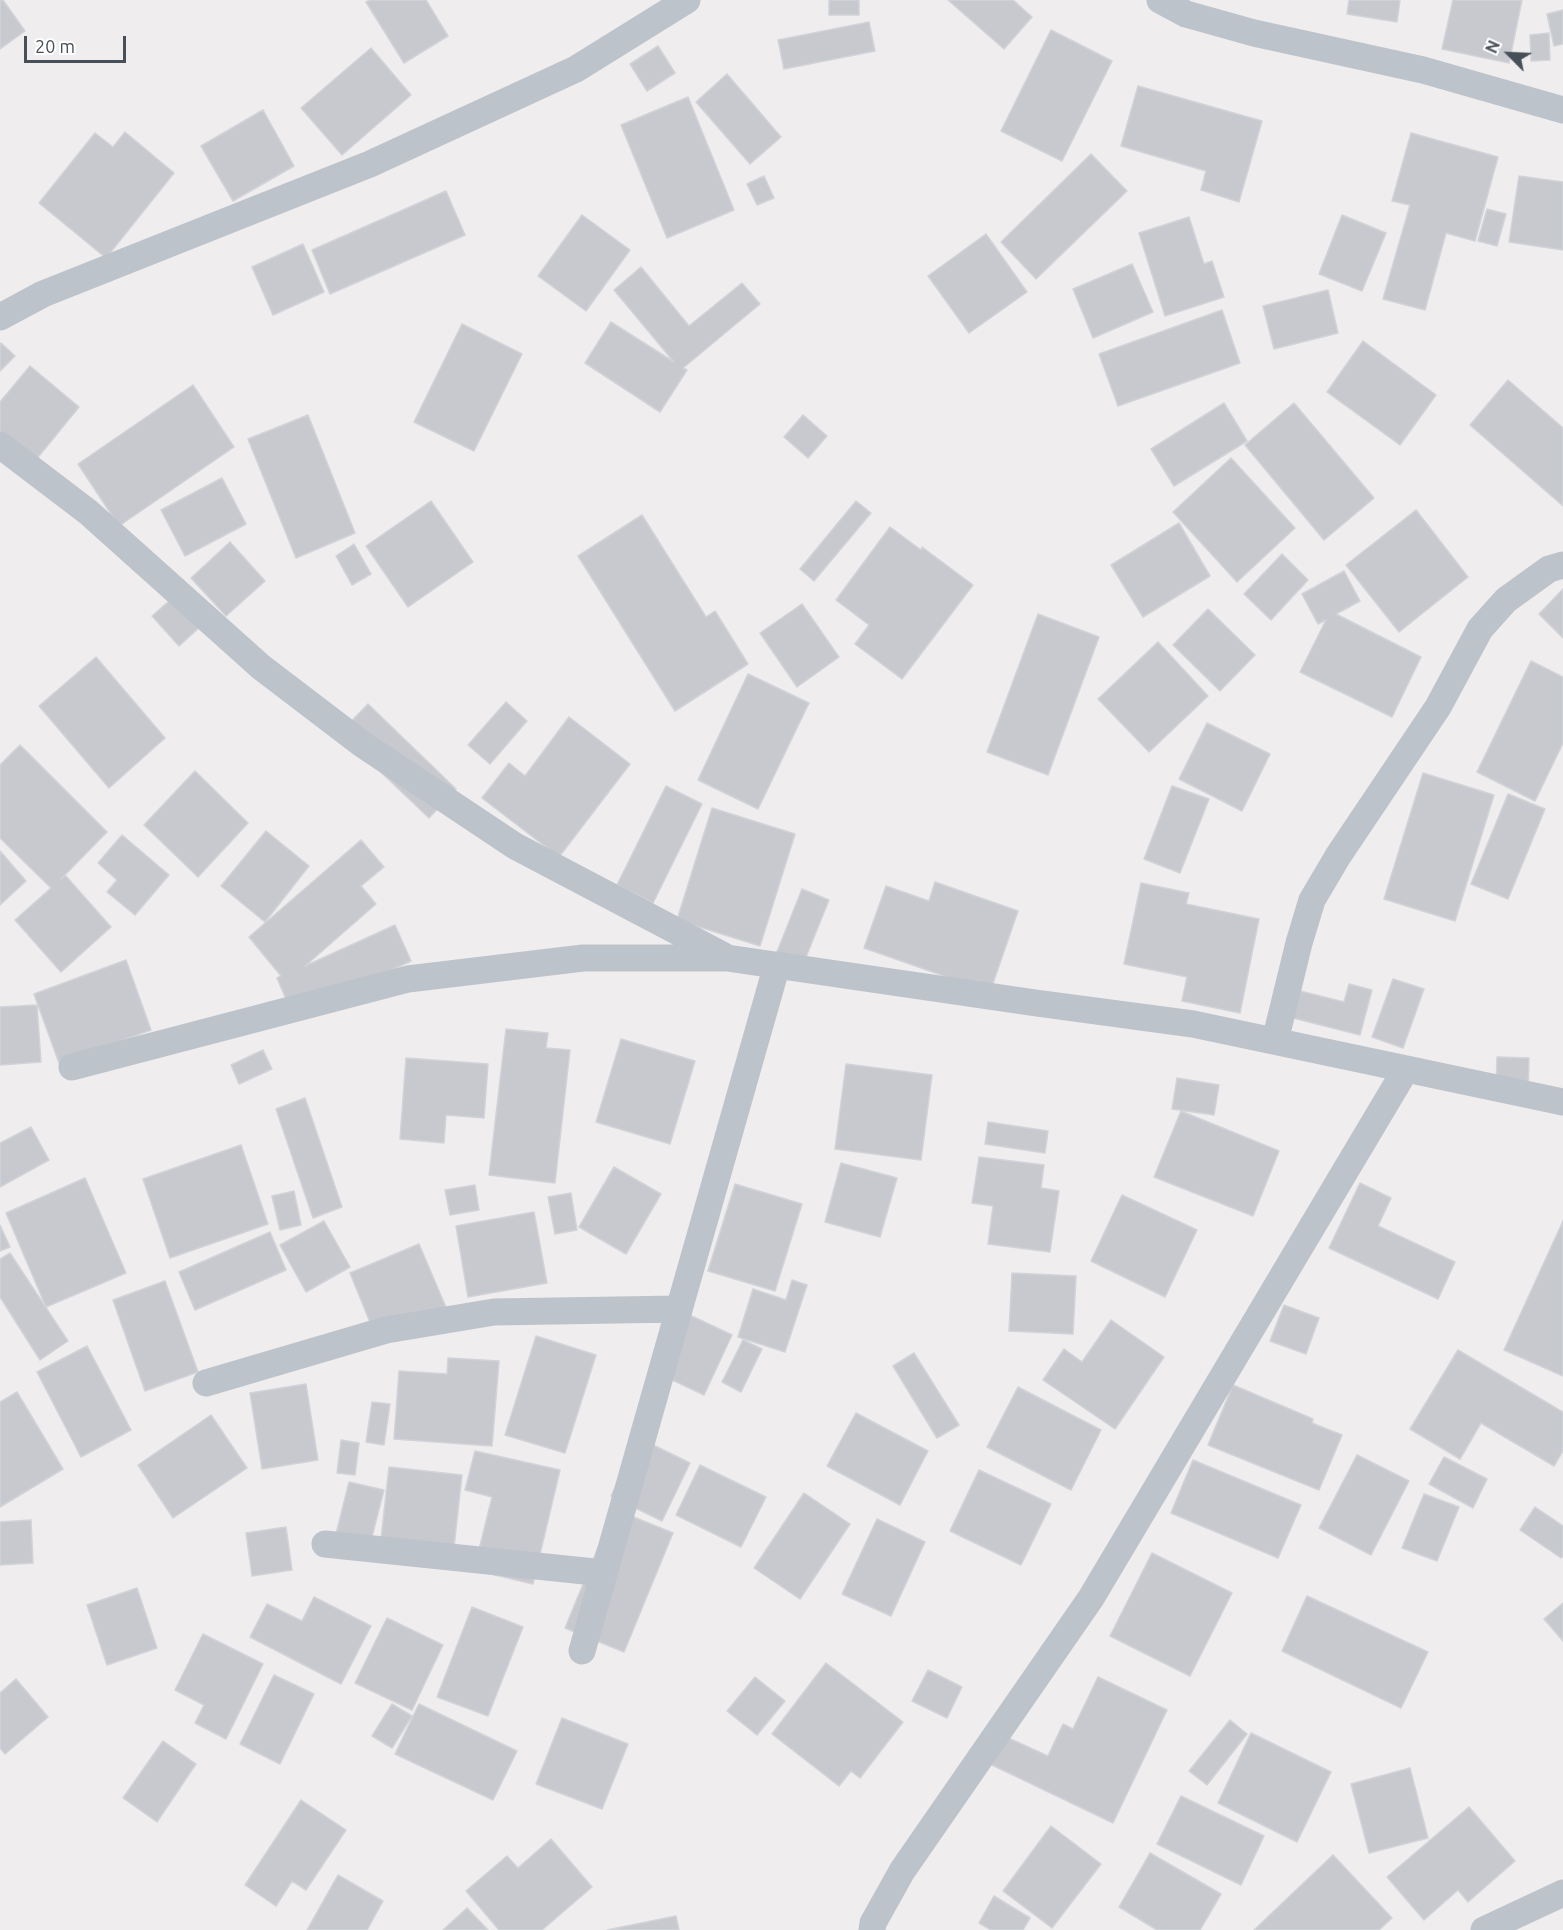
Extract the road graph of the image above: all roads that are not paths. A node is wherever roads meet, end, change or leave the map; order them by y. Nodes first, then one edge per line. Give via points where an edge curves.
1 (687, 0) edge
2 (1160, 0) edge
3 (1563, 110) edge
4 (0, 317) edge
5 (0, 445) edge
6 (1563, 565) edge
7 (727, 958) junction
8 (777, 965) junction
9 (1275, 1041) junction
10 (72, 1067) dead end
11 (1406, 1069) junction
12 (1563, 1102) edge
13 (678, 1309) junction
14 (206, 1383) dead end
15 (325, 1544) dead end
16 (604, 1573) junction
17 (582, 1651) dead end
18 (1563, 1893) edge
19 (872, 1930) edge
20 (1484, 1930) edge

1 - 4 street via 565,74 370,164 42,294
2 - 3 street via 1186,14 1254,33 1423,70
5 - 7 street via 88,512 261,667 362,744 515,846
6 - 9 street via 1550,569 1506,600 1480,628 1437,707 1338,856 1312,900
7 - 8 street
7 - 10 street via 583,958 408,979
8 - 9 street via 1193,1024
8 - 13 street
9 - 11 street
11 - 12 street
11 - 19 street via 1091,1598 902,1871
13 - 14 street via 483,1314 386,1330
13 - 16 street
15 - 16 street
16 - 17 street
18 - 20 street

